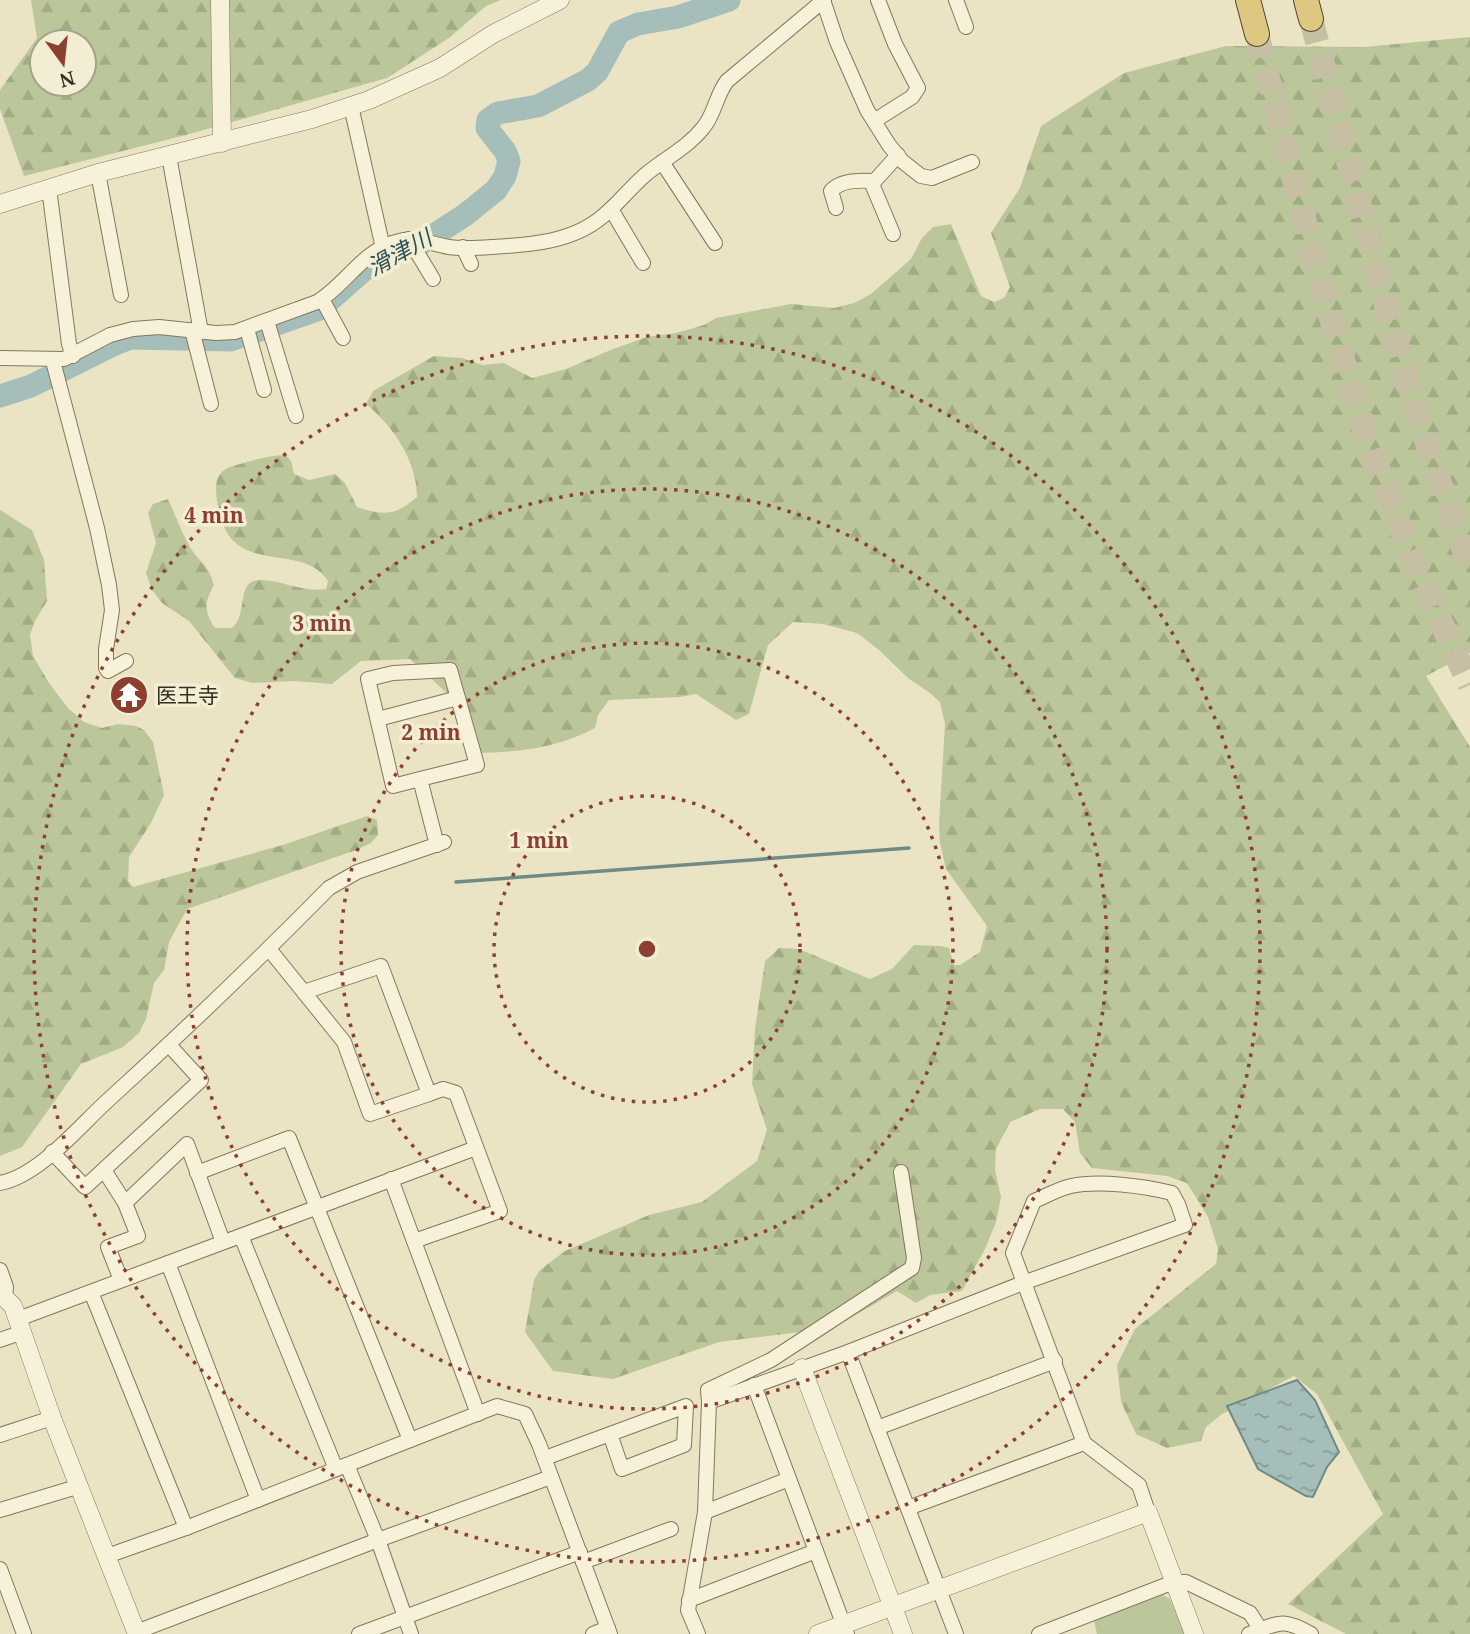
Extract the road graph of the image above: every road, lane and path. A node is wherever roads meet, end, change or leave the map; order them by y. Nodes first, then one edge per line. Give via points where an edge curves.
1 (220, 0) edge
2 (560, 0) edge
3 (823, 0) edge
4 (878, 0) edge
5 (956, 0) edge
6 (1248, 0) edge
7 (966, 27) dead end
8 (1257, 34) tunnel mouth
9 (351, 106) junction
10 (874, 121) junction
11 (222, 142) junction
12 (898, 155) junction
13 (169, 156) junction
14 (662, 162) junction
15 (972, 162) dead end
16 (98, 173) junction
17 (873, 181) junction
18 (49, 188) junction
19 (0, 204) edge
20 (836, 208) dead end
21 (611, 209) junction
22 (893, 234) dead end
23 (410, 239) junction
24 (715, 243) dead end
25 (463, 247) junction
26 (383, 248) junction
27 (643, 262) dead end
28 (471, 264) dead end
29 (433, 279) dead end
30 (121, 295) dead end
31 (322, 299) junction
32 (267, 321) junction
33 (247, 328) junction
34 (196, 331) junction
35 (343, 338) dead end
36 (73, 356) junction
37 (0, 358) edge
38 (53, 360) junction
39 (264, 390) dead end
40 (211, 404) dead end
41 (296, 416) dead end
42 (126, 661) dead end
43 (458, 698) junction
44 (377, 719) junction
45 (420, 779) junction
46 (269, 949) junction
47 (304, 992) junction
48 (169, 1045) junction
49 (429, 1094) junction
50 (476, 1148) junction
51 (52, 1152) junction
52 (104, 1170) junction
53 (901, 1172) dead end
54 (198, 1173) junction
55 (391, 1179) junction
56 (0, 1183) edge
57 (125, 1203) junction
58 (316, 1207) junction
59 (240, 1236) junction
60 (414, 1241) junction
61 (223, 1242) junction
62 (168, 1263) junction
63 (0, 1270) edge
64 (121, 1280) junction
65 (1023, 1283) junction
66 (91, 1292) junction
67 (3, 1297) edge
68 (21, 1326) junction
69 (0, 1340) edge
70 (848, 1352) junction
71 (1055, 1361) junction
72 (802, 1368) junction
73 (754, 1385) junction
74 (709, 1402) junction
75 (478, 1415) junction
76 (52, 1418) junction
77 (877, 1428) junction
78 (0, 1434) edge
79 (610, 1434) junction
80 (410, 1440) junction
81 (1084, 1443) junction
82 (545, 1458) junction
83 (341, 1467) junction
84 (551, 1476) junction
85 (789, 1479) junction
86 (80, 1486) junction
87 (258, 1500) junction
88 (908, 1508) junction
89 (0, 1510) edge
90 (705, 1512) junction
91 (1149, 1512) junction
92 (186, 1528) junction
93 (671, 1529) dead end
94 (377, 1540) junction
95 (816, 1551) junction
96 (107, 1556) junction
97 (581, 1557) junction
98 (0, 1569) edge
99 (1174, 1582) junction
100 (939, 1590) junction
101 (689, 1600) junction
102 (892, 1606) junction
103 (405, 1616) junction
104 (845, 1629) edge
105 (609, 1631) edge
106 (1255, 1632) edge
107 (137, 1633) edge
108 (24, 1634) edge
109 (359, 1634) edge
110 (411, 1634) edge
111 (593, 1634) edge
112 (698, 1634) edge
113 (818, 1634) edge
114 (903, 1634) edge
115 (956, 1634) edge
116 (1039, 1634) edge
117 (1194, 1634) edge
118 (1311, 1634) edge

1 - 11 street
2 - 9 street via 492,34 440,68
3 - 10 street via 851,77
3 - 14 street via 727,81 705,127
4 - 10 street via 918,88 912,97
5 - 7 street
6 - 8 highway
9 - 11 street
9 - 26 street
10 - 12 street
11 - 13 street
12 - 15 street via 926,178
12 - 17 street
13 - 16 street
13 - 34 street
14 - 21 street
14 - 24 street
16 - 18 street
16 - 30 street
17 - 20 street via 837,185 831,191
17 - 22 street
18 - 19 street
18 - 36 street
21 - 25 street via 587,227 555,239
21 - 27 street
23 - 25 street
23 - 26 street
23 - 29 street
25 - 28 street
26 - 31 street
31 - 32 street
31 - 35 street
32 - 33 street
32 - 41 street
33 - 34 street via 225,333
33 - 39 street
34 - 36 street via 159,327 118,332
34 - 40 street
36 - 38 street
37 - 38 street
38 - 42 street via 109,585 112,610 106,668
43 - 44 street
43 - 44 street via 450,670 368,679
43 - 45 street via 477,765
44 - 45 street via 393,786
45 - 46 street via 440,843 357,872 329,888
46 - 47 street
46 - 48 street
47 - 49 street via 344,1042 370,1114
47 - 49 street via 381,966
48 - 51 street
48 - 52 street via 201,1080
49 - 50 street via 443,1089 456,1093
50 - 55 street
50 - 60 street via 500,1211
51 - 52 street via 85,1187
51 - 56 street via 12,1181
52 - 57 street
53 - 74 street via 912,1268 771,1360 708,1390
54 - 57 street via 187,1144
54 - 58 street via 289,1138
54 - 61 street
55 - 58 street
55 - 60 street
57 - 64 street via 138,1236 108,1247
58 - 59 street
58 - 80 street
59 - 61 street
59 - 83 street
60 - 75 street
61 - 62 street
62 - 64 street
62 - 87 street
63 - 67 street via 6,1287
64 - 66 street
65 - 65 street via 1013,1253 1034,1201 1085,1184 1151,1188 1171,1194 1178,1204 1185,1225
65 - 70 street
65 - 71 street
66 - 68 street
66 - 92 street
67 - 68 street via 13,1306
68 - 69 street
68 - 76 street
70 - 72 street
70 - 77 street
71 - 77 street
71 - 81 street
72 - 73 street
72 - 102 street
73 - 74 street
73 - 85 street
74 - 90 street
75 - 80 street
75 - 82 street via 497,1406 525,1414
76 - 78 street
76 - 86 street
77 - 88 street
79 - 79 street via 622,1430 686,1406 684,1445 622,1469
79 - 82 street
80 - 83 street
81 - 88 street
81 - 91 street via 1139,1485
82 - 84 street
83 - 87 street
83 - 94 street
84 - 94 street
84 - 97 street
85 - 90 street
85 - 95 street
86 - 89 street
86 - 96 street
87 - 92 street
88 - 100 street
90 - 101 street
91 - 99 street
91 - 100 street
92 - 96 street
93 - 97 street
94 - 103 street
94 - 107 street
95 - 101 street
95 - 104 street
96 - 107 street
97 - 103 street
97 - 105 street
98 - 108 street
99 - 106 street via 1186,1582 1251,1613
99 - 116 street
99 - 117 street
100 - 102 street
100 - 115 street
101 - 112 street via 688,1610
102 - 104 street
102 - 114 street
103 - 109 street
103 - 110 street
104 - 113 street
105 - 111 street
106 - 118 street via 1284,1622

